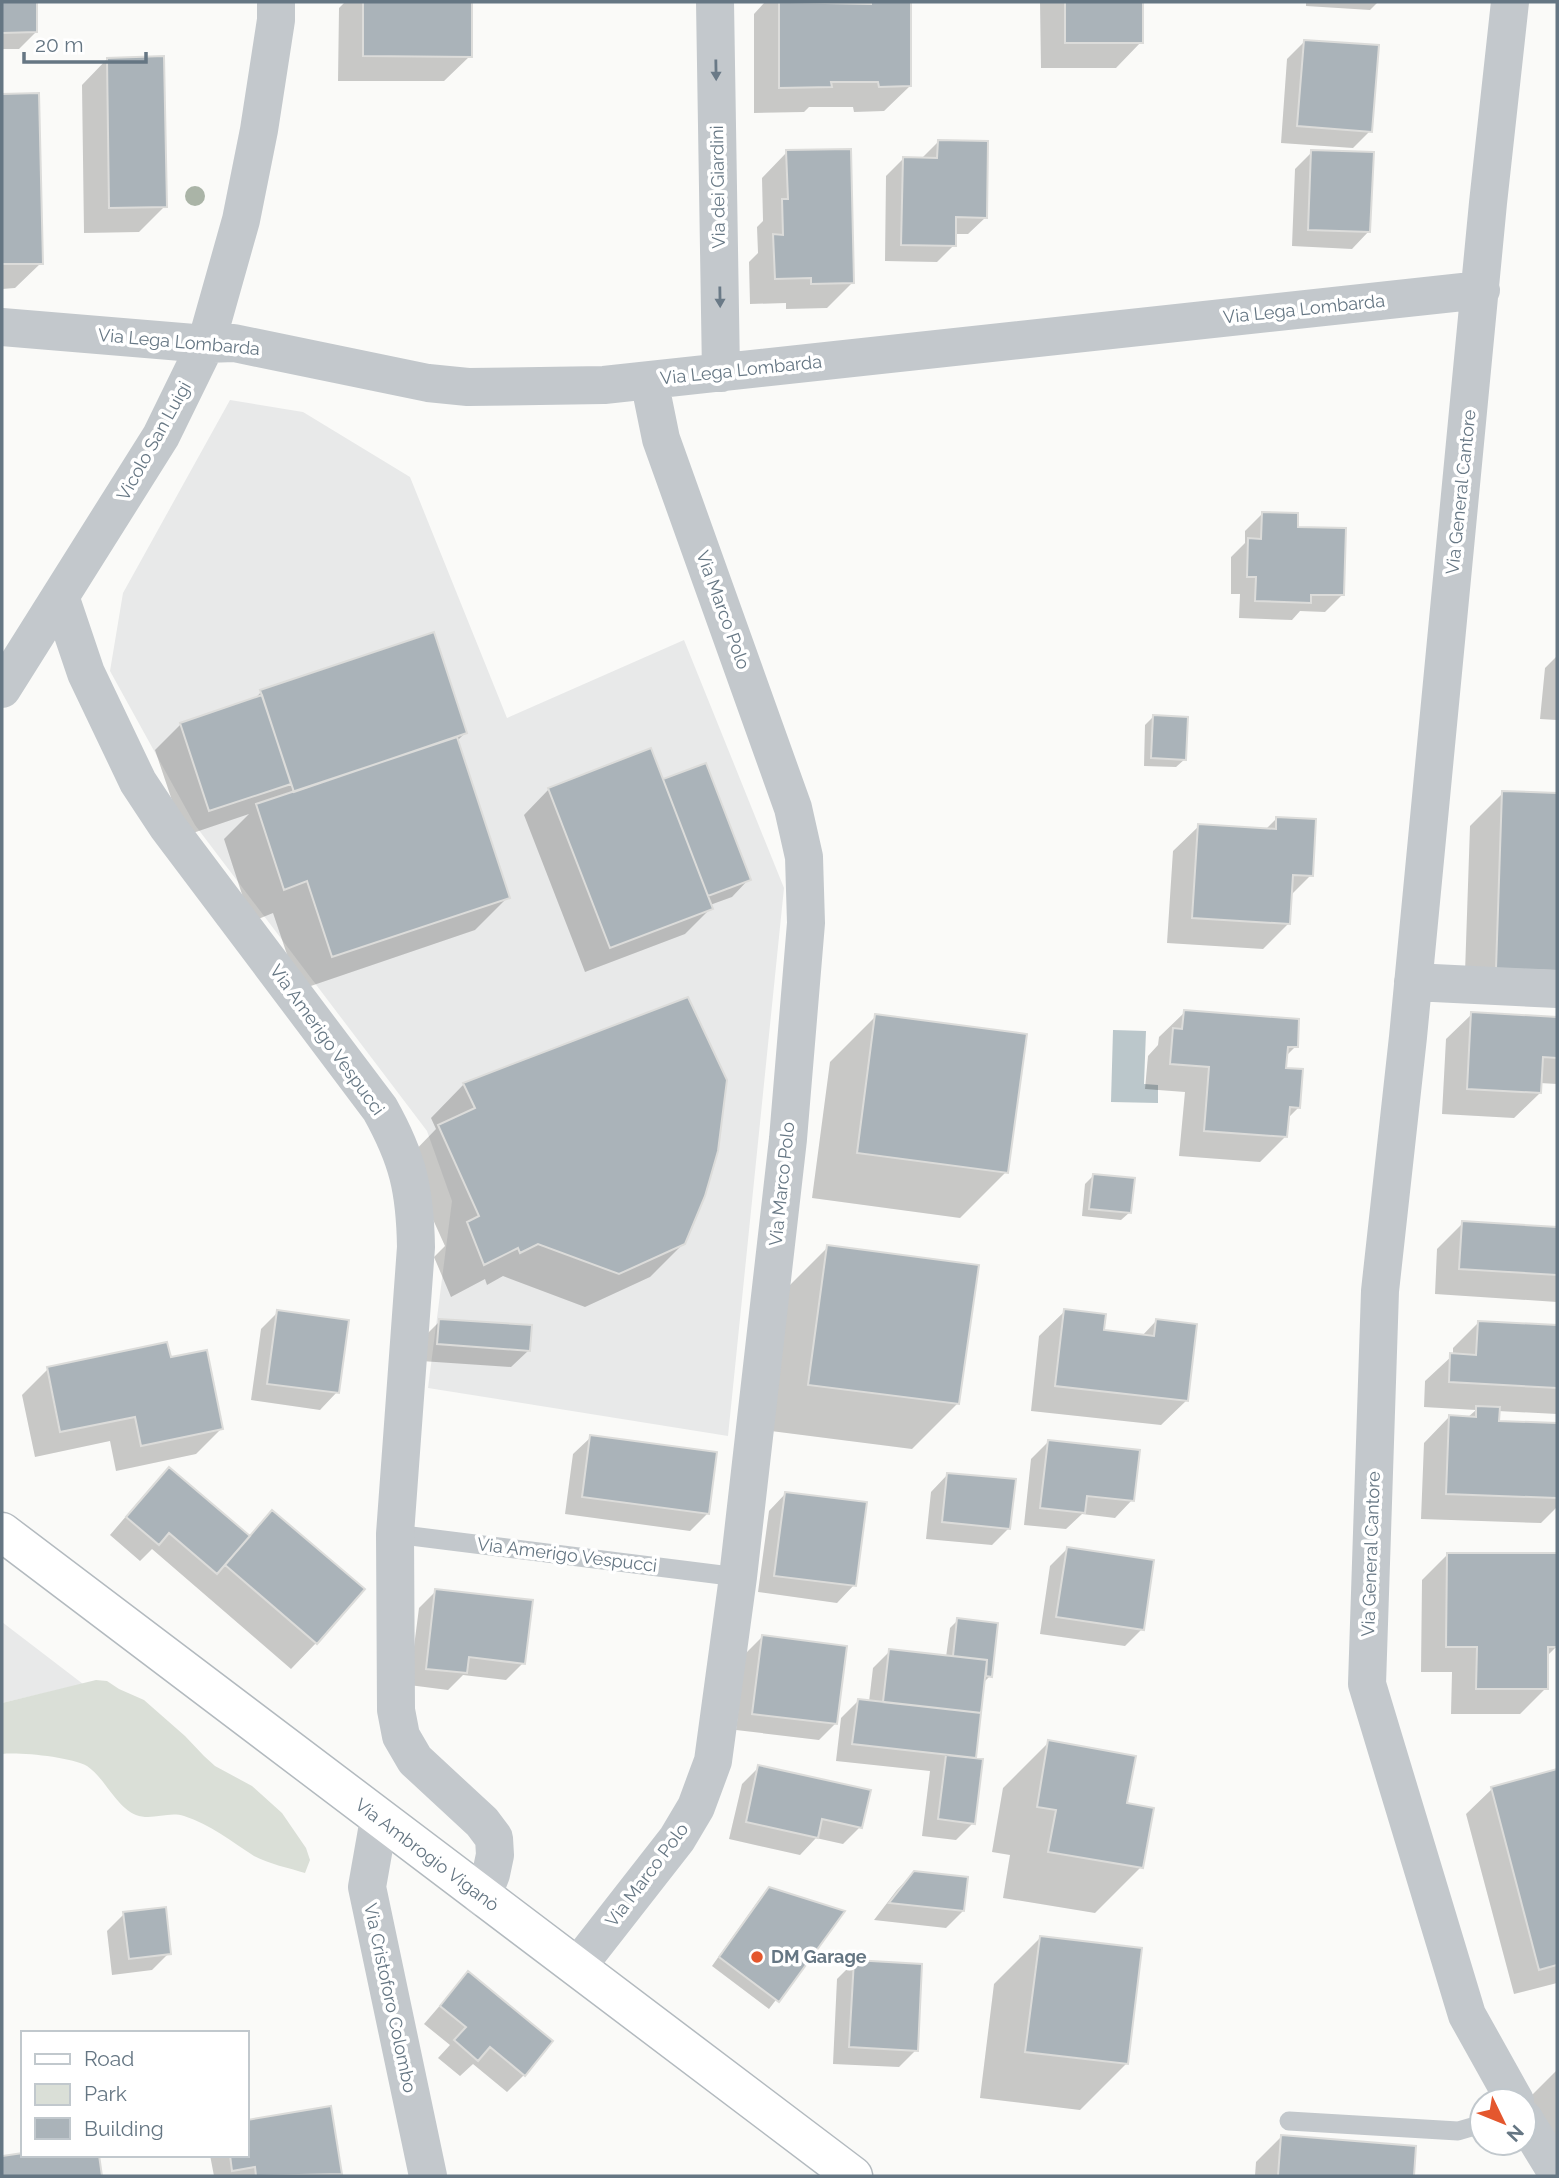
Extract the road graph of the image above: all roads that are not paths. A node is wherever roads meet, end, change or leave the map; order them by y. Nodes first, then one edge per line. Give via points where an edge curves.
1 (275, 2) edge
2 (715, 2) edge
3 (1510, 2) edge
4 (1481, 290) junction
5 (2, 327) edge
6 (206, 344) junction
7 (721, 373) junction
8 (649, 380) junction
9 (61, 599) junction
10 (2, 689) edge
11 (1413, 982) junction
12 (1557, 989) edge
13 (2, 1532) edge
14 (395, 1534) junction
15 (738, 1577) junction
16 (379, 1819) junction
17 (482, 1896) junction
18 (577, 1967) junction
19 (1507, 2087) edge
20 (1289, 2121) dead end
21 (1468, 2128) edge
22 (1538, 2142) edge
23 (1557, 2173) edge
24 (428, 2176) edge
25 (853, 2176) edge

1 - 6 street, Vicolo San Luigi via 261,117 241,220
2 -> 7 street, Via dei Giardini
3 - 4 street, Via General Cantore
4 - 7 street, Via Lega Lombarda
4 - 11 street, Via General Cantore
5 - 6 street, Via Lega Lombarda
6 - 8 street, Via Lega Lombarda via 234,344 468,387
6 - 9 street, Vicolo San Luigi via 161,436
7 - 8 street, Via Lega Lombarda
8 - 15 street, Via Marco Polo via 662,439 793,808 804,857 806,923 788,1139
9 - 10 street, Vicolo San Luigi
9 - 14 street, Via Amerigo Vespucci via 86,673 138,782 380,1109 395,1136 415,1206 416,1247
11 - 12 street
11 - 19 street, Via General Cantore via 1380,1291 1367,1685 1467,2015
13 - 16 main road, Via Ambrogio Viganò
14 - 15 lane, Via Amerigo Vespucci
14 - 17 street, Via Amerigo Vespucci via 396,1710 401,1736 415,1760 494,1838 495,1855
15 - 18 street, Via Marco Polo via 713,1761 706,1783 677,1839
16 - 17 main road, Via Ambrogio Viganò
16 - 24 street, Via Cristoforo Colombo via 367,1887
17 - 18 main road, Via Ambrogio Viganò
18 - 25 main road, Via Ambrogio Viganò
20 - 21 lane
22 - 23 street

